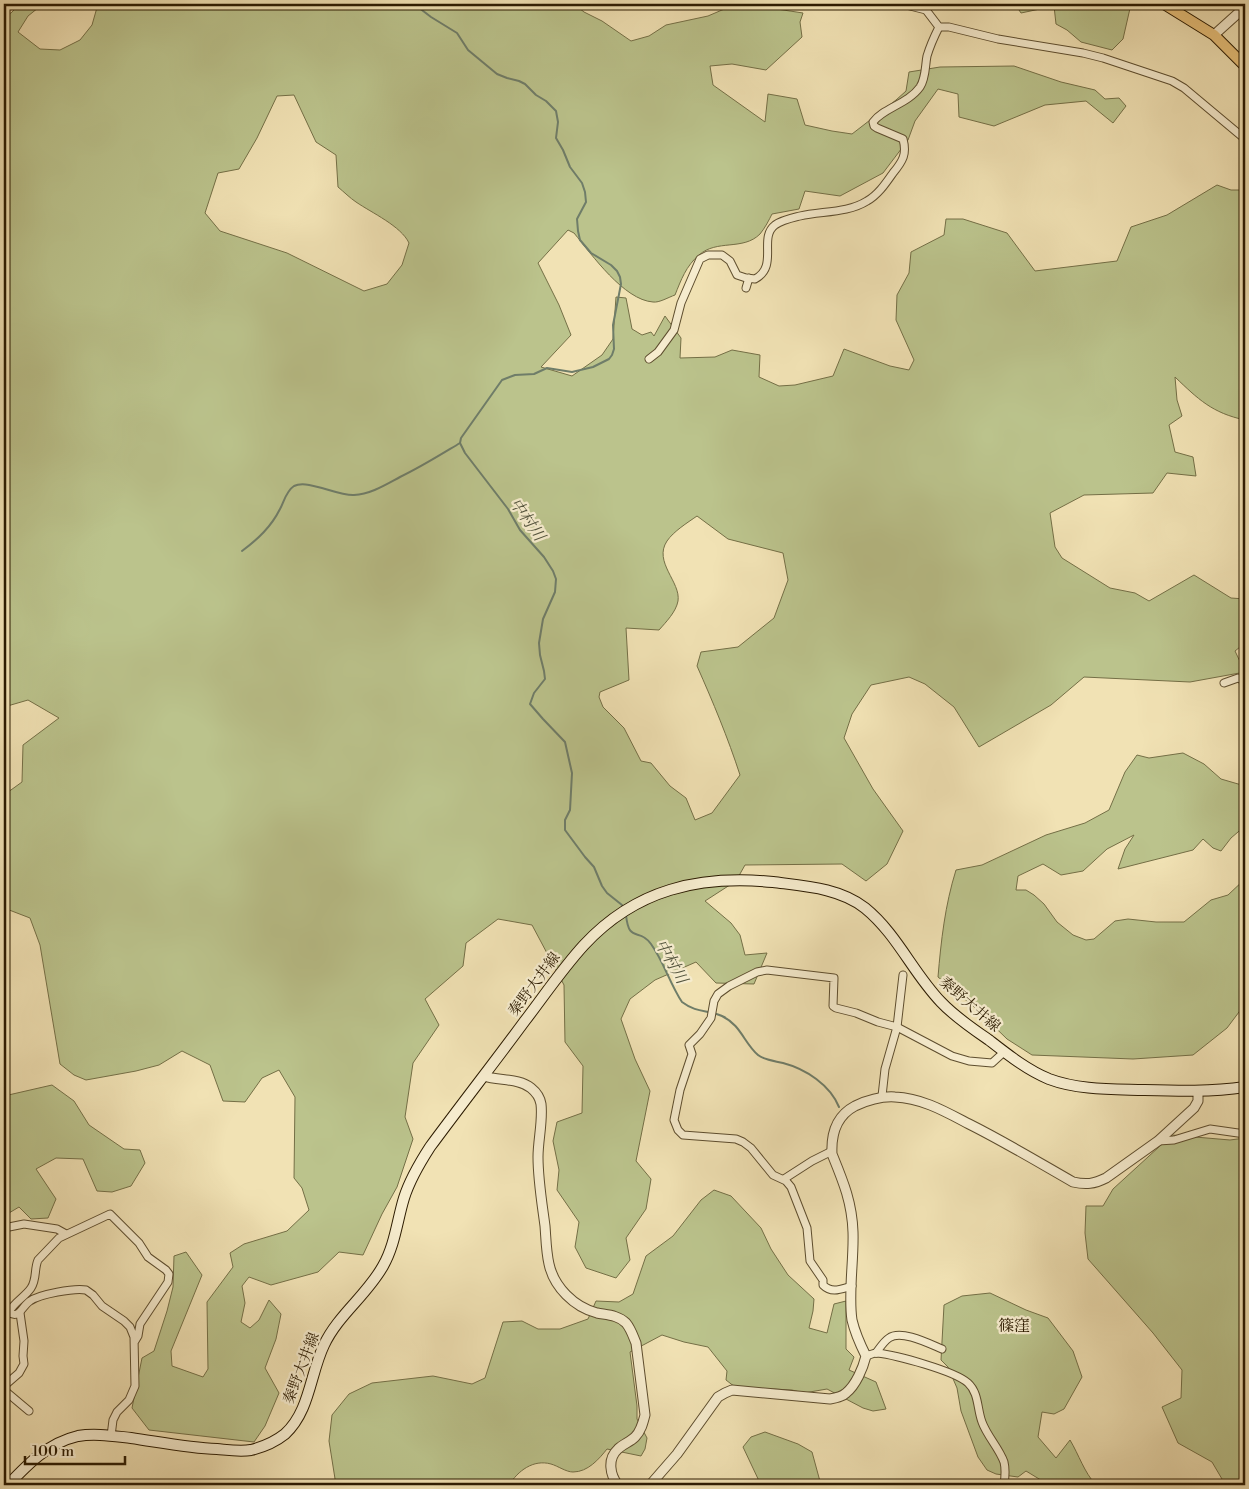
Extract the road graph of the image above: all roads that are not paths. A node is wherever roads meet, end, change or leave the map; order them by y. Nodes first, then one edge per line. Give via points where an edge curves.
1 (902, 4) edge
2 (1164, 4) edge
3 (1245, 7) edge
4 (939, 27) junction
5 (1214, 35) junction
6 (1245, 66) edge
7 (1245, 139) edge
8 (749, 278) junction
9 (746, 288) dead end
10 (649, 360) dead end
11 (1245, 681) edge
12 (1224, 683) dead end
13 (904, 975) dead end
14 (897, 1027) junction
15 (1004, 1052) junction
16 (484, 1076) junction
17 (1245, 1087) edge
18 (1198, 1092) junction
19 (882, 1096) junction
20 (1245, 1134) edge
21 (1158, 1141) junction
22 (832, 1151) junction
23 (784, 1180) junction
24 (4, 1228) edge
25 (66, 1234) junction
26 (852, 1286) junction
27 (20, 1313) junction
28 (6, 1314) edge
29 (135, 1341) junction
30 (942, 1349) dead end
31 (876, 1353) junction
32 (866, 1356) junction
33 (4, 1386) edge
34 (4, 1390) edge
35 (29, 1411) dead end
36 (111, 1436) junction
37 (8, 1485) edge
38 (618, 1485) edge
39 (650, 1485) edge
40 (1004, 1485) edge

1 - 4 street via 926,10
2 - 5 main road
3 - 5 street
4 - 7 street via 1083,53 1172,81
4 - 8 street via 920,87 873,122 877,128 903,138 906,148 887,182 869,201 860,205 791,218 774,226 768,237 769,252 764,272 755,279
5 - 6 main road
8 - 9 street
8 - 10 street via 737,275 730,262 722,256 708,255 700,259 681,303 674,330
11 - 12 street via 1238,678
13 - 14 street
14 - 15 street via 960,1059 992,1063
14 - 19 street via 885,1069
14 - 23 street via 833,1006 834,978 767,970 748,976 718,994 712,1013 700,1034 689,1045 692,1054 674,1120 683,1135 743,1142 773,1175
15 - 16 main road, 秦野大井線 via 942,1004 888,932 862,906 826,890 720,880 661,892 630,907 600,929 583,946
15 - 18 main road, 秦野大井線 via 1035,1072 1075,1086
16 - 36 main road, 秦野大井線 via 415,1170 390,1253 379,1274 331,1332 318,1360 303,1409 285,1434 264,1446 236,1451
16 - 38 street via 524,1083 537,1093 540,1100 540,1184 549,1264 557,1282 577,1303 626,1323 636,1343 644,1423 612,1458 612,1478
17 - 18 main road, 秦野大井線
18 - 21 street via 1194,1108
19 - 21 street via 909,1099 940,1110 1082,1184 1106,1178
19 - 22 street via 841,1116 833,1136
20 - 21 street via 1210,1129 1174,1140
22 - 23 street
22 - 26 street via 849,1197 853,1230
23 - 26 street via 798,1203 807,1228 810,1261 824,1285 832,1291
24 - 25 street via 24,1224 58,1229
25 - 28 street via 38,1260 31,1288
25 - 29 street via 110,1214 139,1243 148,1257 169,1274 168,1282 140,1324
26 - 32 street via 852,1318
27 - 28 street
27 - 29 street via 33,1299 59,1292 86,1290 130,1326
27 - 33 street via 24,1364
29 - 36 street via 135,1386 129,1400 112,1420
30 - 31 street via 908,1336 896,1335 888,1338
31 - 32 street
31 - 40 street via 950,1372 969,1384 982,1422 1004,1464
32 - 39 street via 860,1373 846,1393 830,1400 732,1390 718,1397
34 - 35 street
36 - 37 main road, 秦野大井線 via 85,1436 61,1442 35,1458

